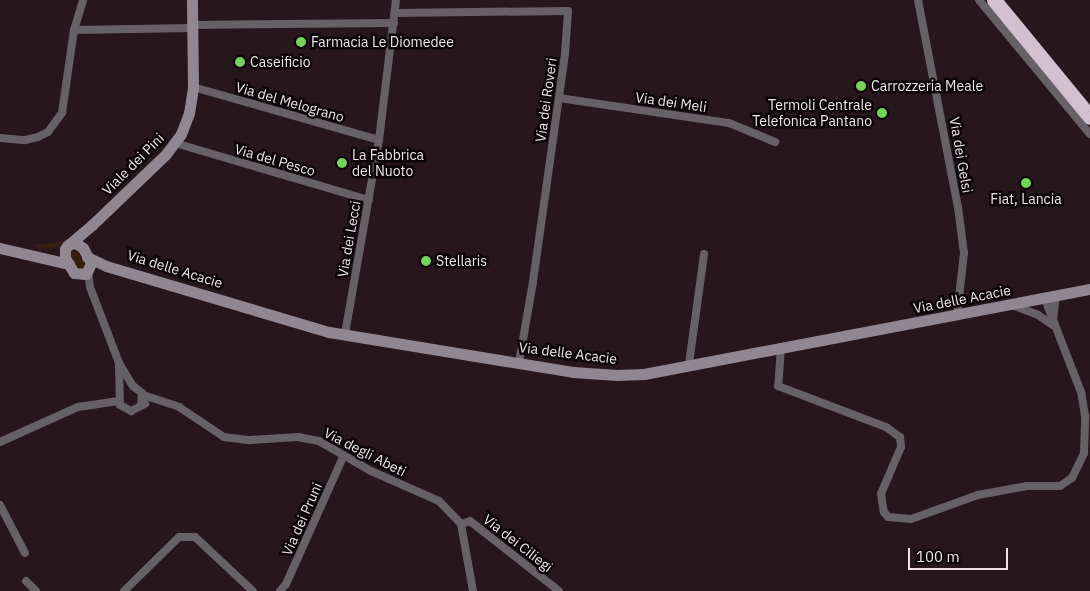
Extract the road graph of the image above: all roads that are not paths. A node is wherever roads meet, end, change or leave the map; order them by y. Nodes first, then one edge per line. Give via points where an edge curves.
1 (83, 0) edge
2 (192, 0) edge
3 (396, 0) edge
4 (918, 0) edge
5 (979, 0) edge
6 (994, 0) edge
7 (1005, 0) edge
8 (396, 14) junction
9 (394, 23) junction
10 (192, 27) junction
11 (74, 30) junction
12 (193, 87) junction
13 (559, 98) junction
14 (1090, 104) edge
15 (1090, 117) edge
16 (1090, 134) edge
17 (0, 138) edge
18 (379, 140) junction
19 (775, 142) dead end
20 (175, 143) junction
21 (369, 200) junction
22 (92, 225) junction
23 (68, 245) junction
24 (0, 248) edge
25 (86, 253) junction
26 (36, 254) junction
27 (704, 254) dead end
28 (69, 264) junction
29 (106, 266) junction
30 (86, 272) junction
31 (1090, 289) edge
32 (1046, 299) junction
33 (1012, 305) junction
34 (957, 315) junction
35 (1038, 315) junction
36 (1052, 325) junction
37 (345, 334) junction
38 (781, 347) junction
39 (119, 363) junction
40 (518, 363) junction
41 (689, 364) junction
42 (133, 386) junction
43 (120, 391) junction
44 (143, 396) junction
45 (119, 401) junction
46 (158, 401) junction
47 (141, 405) junction
48 (0, 442) edge
49 (344, 455) junction
50 (0, 505) edge
51 (460, 524) junction
52 (25, 553) dead end
53 (26, 581) dead end
54 (36, 591) edge
55 (124, 591) edge
56 (253, 591) edge
57 (280, 591) edge
58 (473, 591) edge
59 (559, 591) edge

1 - 11 street
2 - 10 street, Viale dei Pini
3 - 8 street, Via dei Lecci
4 - 34 street, Via dei Gelsi via 964,253
5 - 16 street
6 - 15 highway
7 - 14 highway
8 - 9 street, Via dei Lecci
8 - 13 street, Via dei Roveri via 568,11
9 - 10 street
9 - 18 street, Via dei Lecci
10 - 11 street
10 - 12 street, Viale dei Pini
11 - 17 street via 62,113 56,123 48,132 32,138
12 - 18 street, Via del Melograno
12 - 20 street, Viale dei Pini via 189,113
13 - 19 street, Via dei Meli via 729,123
13 - 40 street, Via dei Roveri via 534,282
18 - 21 street, Via dei Lecci
20 - 21 street, Via del Pesco
20 - 22 street, Viale dei Pini
21 - 37 street, Via dei Lecci
22 - 23 street, Viale dei Pini
22 - 25 street, Viale dei Pini
23 - 25 street, Via delle Acacie via 76,243
23 - 26 street
23 - 28 street via 64,255
24 - 26 street
25 - 29 street, Via delle Acacie
25 - 30 street
26 - 28 street
27 - 41 street
28 - 30 street via 74,273
29 - 30 street, Via delle Acacie
29 - 37 street, Via delle Acacie
30 - 39 street, Via degli Abeti
31 - 32 street, Via delle Acacie
32 - 33 street, Via delle Acacie
32 - 35 street
32 - 36 street
32 - 36 street
33 - 34 street, Via delle Acacie
33 - 35 street
34 - 38 street, Via delle Acacie
35 - 36 street
36 - 38 street via 1080,392 1084,416 1084,453 1072,478 1060,486 1027,486 978,495 911,519 888,517 881,494 900,447 900,437 886,427 778,386
37 - 40 street, Via delle Acacie
38 - 41 street, Via delle Acacie
39 - 42 street, Via degli Abeti
39 - 43 street, Via degli Abeti
40 - 41 street, Via delle Acacie via 617,375 644,374
42 - 43 street
42 - 44 street, Via degli Abeti
43 - 45 street, Via degli Abeti
44 - 46 street, Via degli Abeti
44 - 47 street
45 - 47 street via 129,410
45 - 48 street via 78,407
46 - 47 street
46 - 49 street, Via degli Abeti via 179,407 224,437 250,440 309,438
49 - 51 street, Via degli Abeti via 371,471 439,501
49 - 57 street, Via dei Pruni
50 - 52 street
51 - 58 street
51 - 59 street, Via dei Ciliegi via 470,520
53 - 54 street
55 - 56 street via 179,537 195,537

